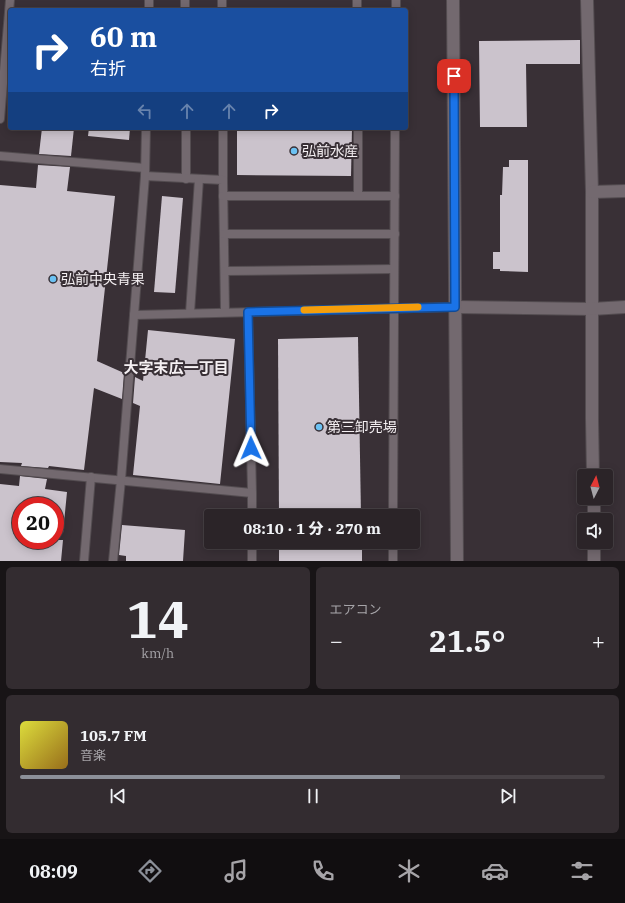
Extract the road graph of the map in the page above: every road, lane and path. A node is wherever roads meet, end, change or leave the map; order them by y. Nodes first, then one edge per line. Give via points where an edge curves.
1 (453, 0) edge
2 (587, 0) edge
3 (8, 24) edge
4 (0, 119) edge
5 (146, 130) edge
6 (186, 130) edge
7 (223, 130) edge
8 (358, 130) edge
9 (395, 130) edge
10 (0, 156) edge
11 (145, 168) junction
12 (145, 176) junction
13 (186, 179) junction
14 (199, 179) junction
15 (223, 180) junction
16 (625, 191) edge
17 (592, 192) junction
18 (224, 196) junction
19 (358, 196) junction
20 (395, 196) junction
21 (224, 234) junction
22 (395, 234) junction
23 (394, 269) junction
24 (225, 271) junction
25 (455, 307) junction
26 (394, 308) junction
27 (625, 308) edge
28 (592, 309) junction
29 (225, 312) junction
30 (248, 312) junction
31 (190, 313) junction
32 (134, 315) junction
33 (0, 469) edge
34 (593, 469) edge
35 (91, 478) junction
36 (121, 480) junction
37 (252, 493) junction
38 (252, 509) edge
39 (393, 509) edge
40 (252, 549) edge
41 (393, 549) edge
42 (594, 549) edge
43 (84, 561) edge
44 (113, 561) edge
45 (252, 561) edge
46 (393, 561) edge
47 (457, 561) edge
48 (594, 561) edge

1 - 25 street
2 - 17 street
3 - 4 lane
5 - 11 lane
6 - 13 lane
7 - 15 lane
8 - 19 lane
9 - 20 lane
10 - 11 lane
11 - 12 lane
12 - 13 lane
12 - 32 lane
13 - 14 lane
14 - 15 lane
14 - 31 lane
15 - 18 lane
16 - 17 street
17 - 28 street
18 - 19 lane
18 - 21 lane
19 - 20 lane
20 - 22 lane
21 - 22 lane
21 - 24 lane
22 - 23 lane
23 - 24 lane
23 - 26 lane
24 - 29 lane
25 - 26 lane
25 - 28 street
25 - 47 street
26 - 30 lane
26 - 39 lane
27 - 28 street
28 - 34 street
29 - 30 lane
29 - 31 lane
30 - 37 lane
31 - 32 lane
32 - 36 lane
33 - 35 lane
35 - 36 lane
35 - 43 lane
36 - 37 lane
36 - 44 lane
37 - 38 lane
40 - 45 lane
41 - 46 lane
42 - 48 street

